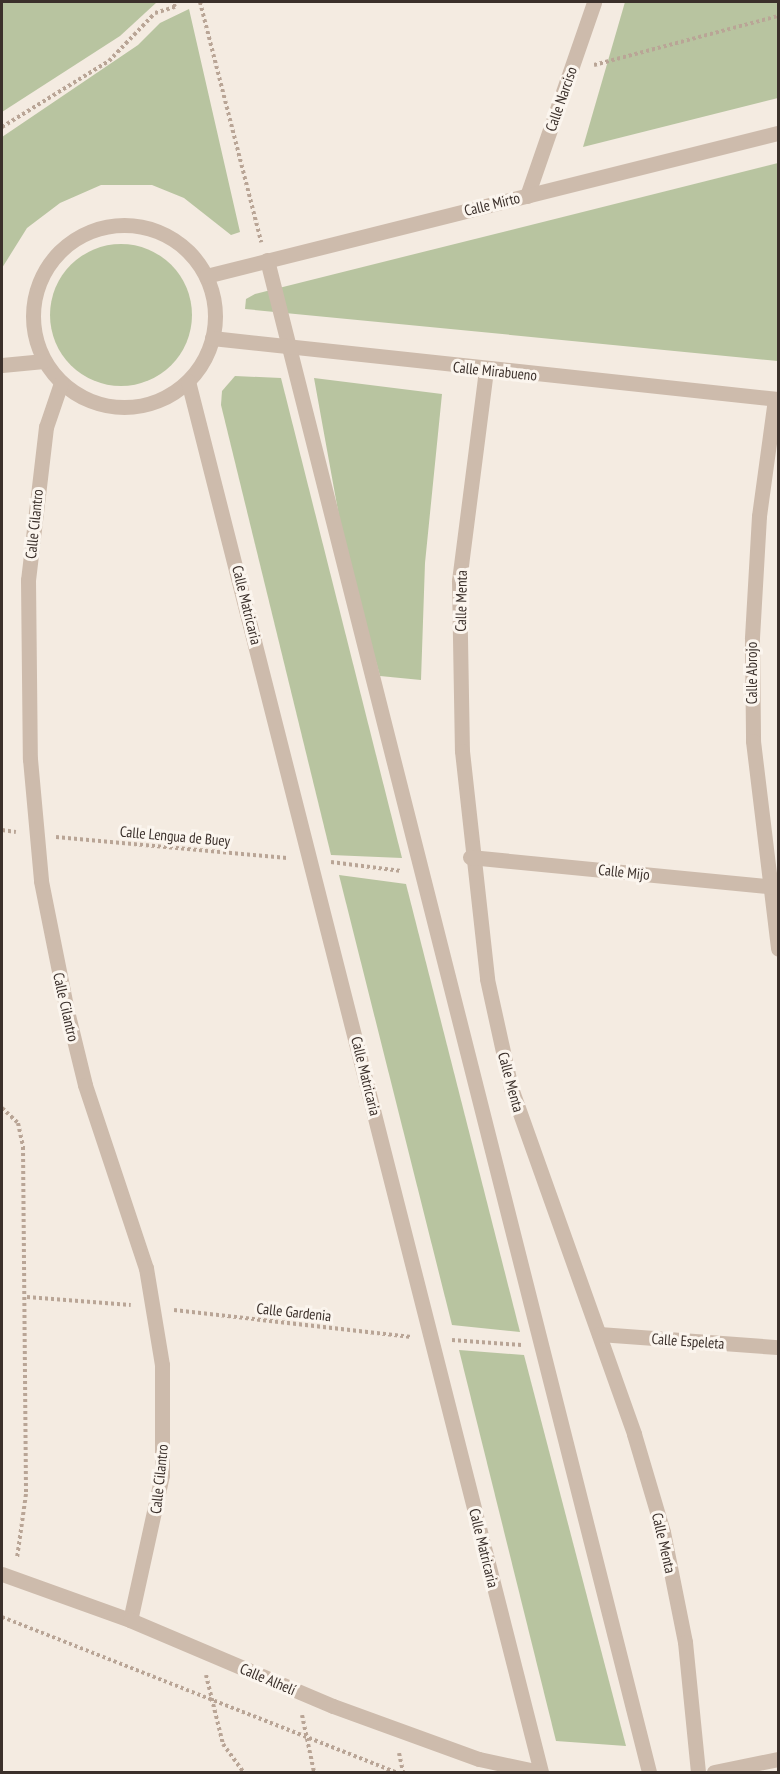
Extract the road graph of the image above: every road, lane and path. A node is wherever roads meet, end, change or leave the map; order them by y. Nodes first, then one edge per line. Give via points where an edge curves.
1 (173, 2) edge
2 (200, 2) edge
3 (594, 2) edge
4 (778, 16) edge
5 (570, 71) junction
6 (2, 127) edge
7 (778, 133) edge
8 (527, 196) junction
9 (267, 261) junction
10 (206, 276) junction
11 (212, 338) junction
12 (287, 348) junction
13 (44, 361) junction
14 (2, 365) edge
15 (486, 370) junction
16 (188, 381) junction
17 (61, 383) junction
18 (777, 399) edge
19 (35, 835) junction
20 (470, 857) junction
21 (312, 860) junction
22 (419, 873) junction
23 (773, 887) edge
24 (778, 948) edge
25 (2, 1108) edge
26 (27, 1297) junction
27 (154, 1308) junction
28 (598, 1334) junction
29 (431, 1339) junction
30 (540, 1346) junction
31 (778, 1347) edge
32 (17, 1561) dead end
33 (2, 1574) edge
34 (2, 1617) edge
35 (130, 1620) junction
36 (206, 1674) dead end
37 (212, 1698) junction
38 (302, 1715) dead end
39 (307, 1739) junction
40 (399, 1752) dead end
41 (778, 1759) edge
42 (243, 1773) edge
43 (314, 1773) edge
44 (396, 1773) edge
45 (403, 1773) edge
46 (540, 1773) edge
47 (649, 1773) edge
48 (698, 1773) edge
49 (714, 1773) edge

1 - 6 path via 175,8 155,13 109,61
2 - 9 path
3 - 5 street, Calle Narciso
4 - 5 path
5 - 8 street, Calle Narciso
7 - 8 street, Calle Mirto
8 - 9 street, Calle Mirto
9 - 10 street, Calle Mirto
9 - 12 street
10 - 11 street via 215,306
10 - 13 street via 190,254 154,231 119,225 93,230 51,261 38,284 34,336
11 - 12 street, Calle Mirabueno
11 - 16 street
12 - 15 street, Calle Mirabueno
12 - 22 street
13 - 14 street
13 - 17 street
15 - 18 street, Calle Mirabueno
15 - 20 street, Calle Menta via 459,581
16 - 17 street via 148,404 111,407 84,399
16 - 21 street, Calle Matricaria
17 - 19 street, Calle Cilantro via 46,427 28,580 26,675
18 - 23 street, Calle Abrojo via 759,516 752,639 753,741
19 - 21 path, Calle Lengua de Buey
19 - 27 street, Calle Cilantro via 80,1064 136,1232
20 - 23 street, Calle Mijo
20 - 28 street, Calle Menta via 487,979 511,1088
21 - 22 path, Calle Lengua de Buey
21 - 29 street, Calle Matricaria
22 - 30 street
23 - 24 street, Calle Abrojo
25 - 26 path via 18,1123 23,1147
26 - 27 path, Calle Gardenia
26 - 32 path via 26,1494
27 - 29 path, Calle Gardenia
27 - 35 street, Calle Cilantro via 162,1365 162,1475
28 - 31 street, Calle Espeleta
28 - 48 street, Calle Menta via 663,1532 685,1642
29 - 30 path, Calle Gardenia
29 - 46 street, Calle Matricaria
30 - 47 street
33 - 35 street, Calle Alhelí
34 - 37 path
35 - 46 street, Calle Alhelí via 333,1706 479,1759
36 - 37 path
37 - 39 path
37 - 42 path via 223,1744
38 - 39 path
39 - 43 path
39 - 44 path
40 - 45 path
41 - 49 street

